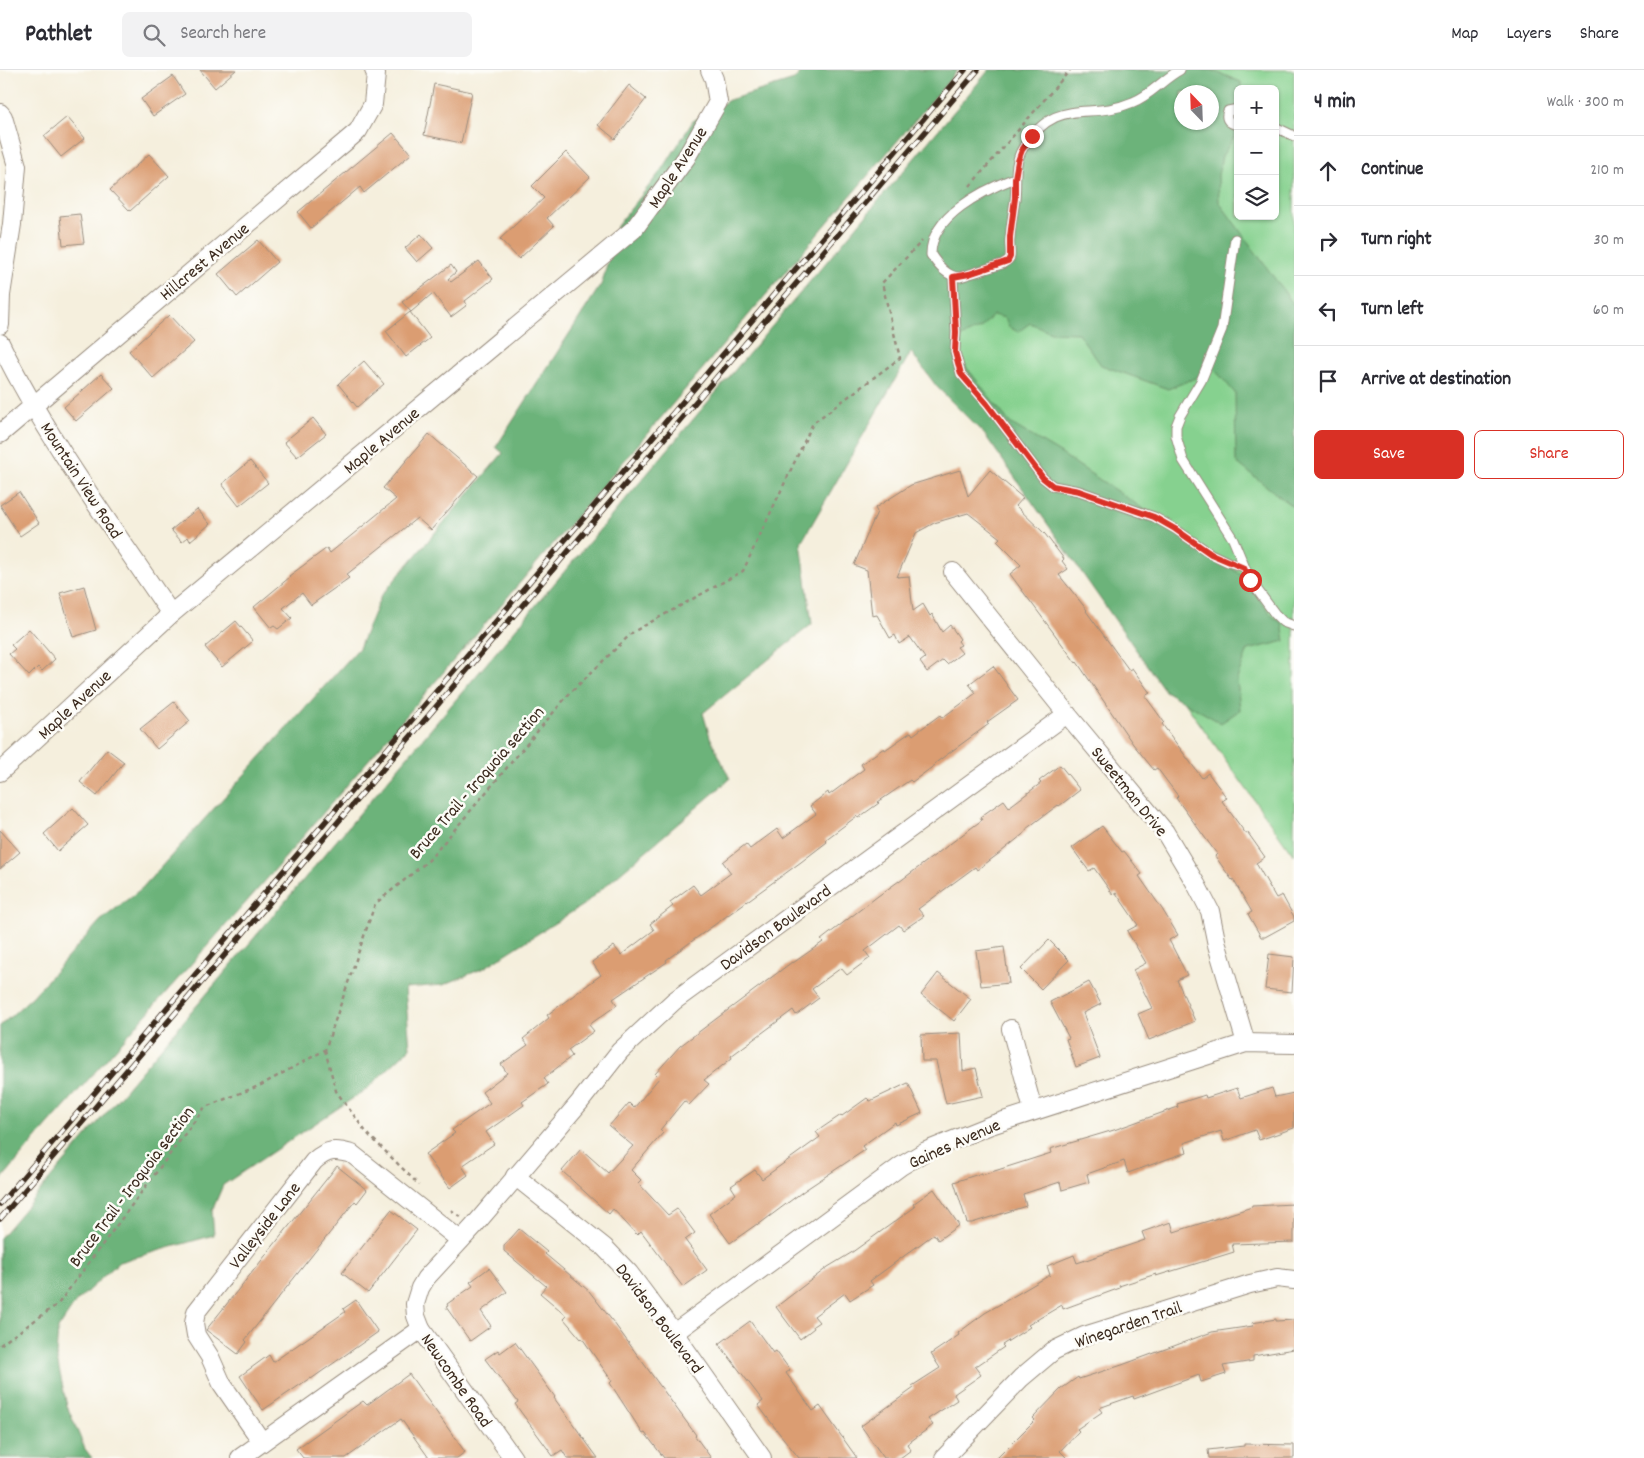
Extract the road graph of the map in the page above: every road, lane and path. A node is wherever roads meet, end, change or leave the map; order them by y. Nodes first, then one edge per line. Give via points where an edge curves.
1 (374, 70) edge
2 (1180, 70) edge
3 (712, 74) edge
4 (1234, 110) edge
5 (0, 113) edge
6 (1234, 124) edge
7 (1279, 129) edge
8 (1294, 136) edge
9 (1015, 178) junction
10 (1235, 239) dead end
11 (953, 277) junction
12 (0, 325) edge
13 (0, 343) edge
14 (900, 358) dead end
15 (33, 406) junction
16 (0, 434) edge
17 (1244, 568) junction
18 (953, 572) dead end
19 (171, 614) junction
20 (1294, 626) edge
21 (1066, 714) junction
22 (0, 772) edge
23 (1011, 1030) dead end
24 (1246, 1043) junction
25 (1294, 1044) edge
26 (325, 1050) junction
27 (1033, 1110) junction
28 (515, 1176) junction
29 (421, 1187) dead end
30 (450, 1210) dead end
31 (473, 1226) junction
32 (460, 1240) junction
33 (1294, 1280) edge
34 (421, 1329) junction
35 (674, 1333) junction
36 (0, 1346) edge
37 (262, 1442) junction
38 (511, 1457) edge
39 (240, 1458) edge
40 (762, 1458) edge
41 (944, 1458) edge

1 - 15 street, Hillcrest Avenue via 374,104 358,131
2 - 9 lane via 1166,77 1146,95 1122,107 1067,112 1053,117 1022,150
3 - 19 street, Maple Avenue via 718,102 686,158 634,229
4 - 6 lane via 1227,114 1230,123
5 - 12 street via 17,166
7 - 8 lane
9 - 11 lane via 1008,261
9 - 11 lane via 959,208 934,238 932,255
10 - 17 lane via 1222,329 1201,381 1180,416 1176,436 1184,460 1233,539
11 - 17 lane via 955,352 961,374 1043,478 1053,486 1079,491 1154,517 1211,554
13 - 15 street, Mountain View Road
14 - 26 path, Bruce Trail - Iroquoia section via 813,423 742,571 633,632 569,694 429,860 375,904
15 - 16 street, Hillcrest Avenue
15 - 19 street, Mountain View Road
17 - 20 lane via 1275,614
18 - 21 street, Sweetman Drive
19 - 22 street, Maple Avenue
21 - 24 street, Sweetman Drive via 1165,832 1196,884 1210,911
21 - 28 street, Davidson Boulevard via 674,1001 620,1051
23 - 27 street
24 - 25 street, Gaines Avenue
24 - 27 street, Gaines Avenue
26 - 29 path via 336,1092 366,1132
26 - 36 path, Bruce Trail - Iroquoia section via 261,1085 205,1107 58,1304
27 - 35 street, Gaines Avenue via 926,1151 901,1166
28 - 31 street, Davidson Boulevard
28 - 35 street, Davidson Boulevard via 604,1247 629,1273
30 - 31 path
31 - 32 street, Newcombe Road
32 - 34 street, Newcombe Road via 420,1288 415,1304
32 - 37 street, Valleyside Lane via 352,1154 330,1151 314,1161 196,1312 196,1335 222,1384
33 - 41 street, Winegarden Trail via 1277,1278 1250,1284 1084,1336 1053,1351 1021,1378
34 - 37 street
34 - 38 street, Newcombe Road
35 - 40 street, Davidson Boulevard
37 - 39 street

